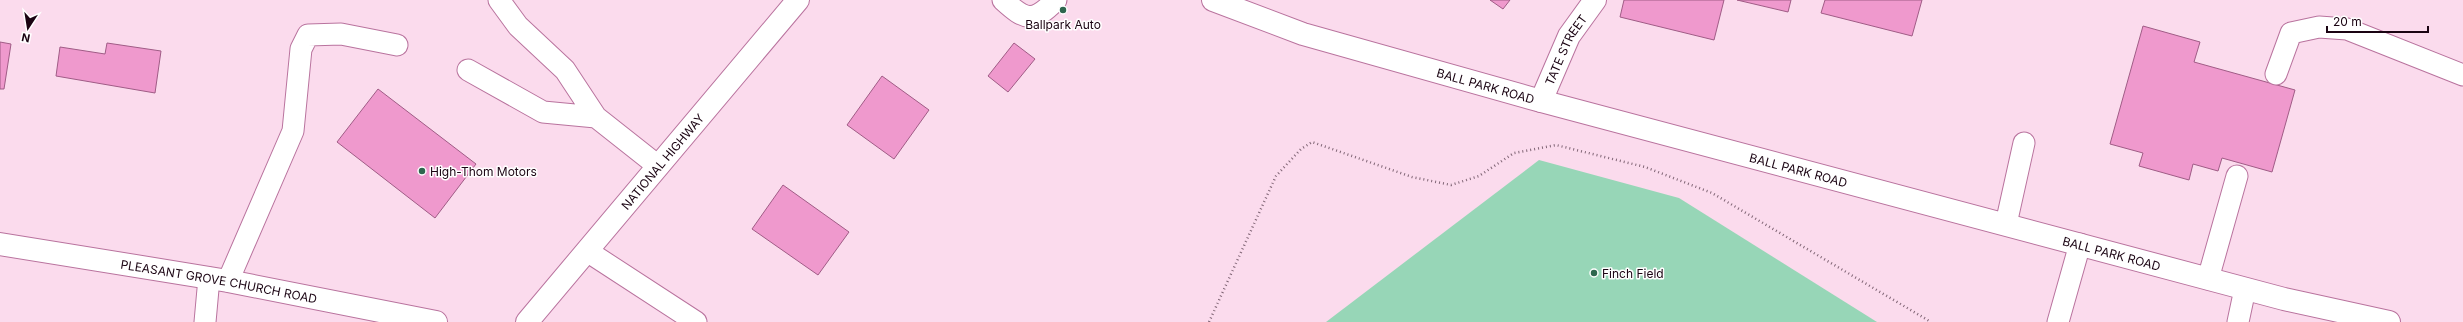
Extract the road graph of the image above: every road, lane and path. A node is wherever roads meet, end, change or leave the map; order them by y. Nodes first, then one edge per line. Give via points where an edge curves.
1 (499, 0) edge
2 (1003, 0) edge
3 (1056, 0) edge
4 (1212, 0) edge
5 (1595, 0) edge
6 (794, 2) edge
7 (1245, 6) edge
8 (397, 45) dead end
9 (468, 70) dead end
10 (2276, 74) dead end
11 (2463, 75) edge
12 (1541, 101) junction
13 (596, 117) junction
14 (2024, 143) dead end
15 (658, 166) junction
16 (2237, 176) dead end
17 (2006, 224) junction
18 (0, 244) edge
19 (2080, 244) junction
20 (587, 250) junction
21 (218, 279) junction
22 (2208, 279) junction
23 (2246, 288) junction
24 (205, 322) edge
25 (436, 322) edge
26 (526, 322) edge
27 (696, 322) edge
28 (1209, 322) edge
29 (1931, 322) edge
30 (2058, 322) edge
31 (2238, 322) edge
32 (2389, 322) edge

1 - 13 lane via 518,26 565,70
2 - 3 lane via 1018,14 1029,18 1042,14
4 - 7 street, BALL PARK ROAD
5 - 12 street, TATE STREET via 1569,36
6 - 15 street, NATIONAL HIGHWAY
7 - 12 street, BALL PARK ROAD via 1303,34
8 - 21 lane via 341,34 308,35 301,49 293,131
9 - 13 lane via 543,112
10 - 11 lane via 2291,33 2319,27 2347,30
12 - 17 street, BALL PARK ROAD
13 - 15 lane
14 - 17 lane
15 - 20 street, NATIONAL HIGHWAY
16 - 22 lane
17 - 19 street, BALL PARK ROAD
18 - 21 street, PLEASANT GROVE CHURCH ROAD
19 - 22 street, BALL PARK ROAD
19 - 30 lane
20 - 26 street, NATIONAL HIGHWAY
20 - 27 lane
21 - 24 lane
21 - 25 street, PLEASANT GROVE CHURCH ROAD
22 - 23 street, BALL PARK ROAD
23 - 31 lane
23 - 32 street, BALL PARK ROAD
28 - 29 path via 1276,176 1301,149 1312,142 1412,177 1451,185 1479,176 1514,153 1556,145 1645,167 1712,192

